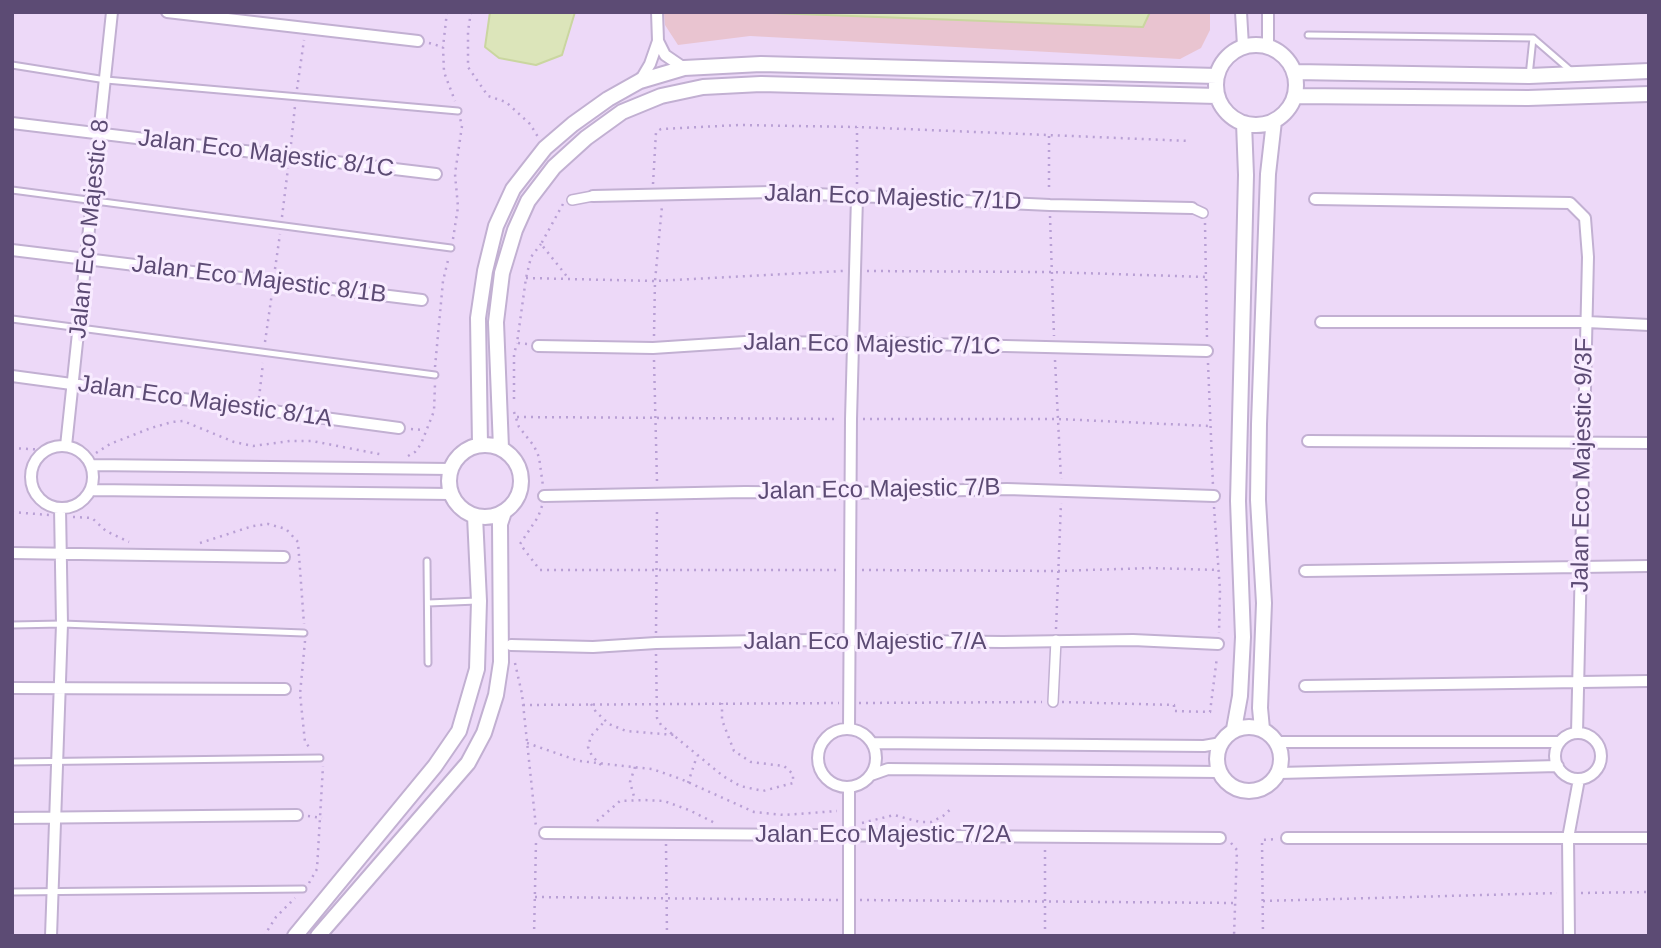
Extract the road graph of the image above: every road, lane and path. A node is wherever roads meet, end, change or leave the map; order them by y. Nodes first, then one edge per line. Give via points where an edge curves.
1 (113, 12) edge
2 (167, 12) edge
3 (447, 12) edge
4 (471, 12) edge
5 (657, 12) edge
6 (1241, 12) edge
7 (1268, 12) edge
8 (306, 28) junction
9 (1308, 34) dead end
10 (1533, 38) junction
11 (418, 41) dead end
12 (657, 41) junction
13 (1242, 46) junction
14 (1268, 46) junction
15 (12, 65) edge
16 (684, 68) junction
17 (1649, 71) edge
18 (1295, 72) junction
19 (1575, 75) junction
20 (1217, 76) junction
21 (1529, 76) junction
22 (106, 80) junction
23 (640, 81) junction
24 (1649, 94) edge
25 (295, 96) junction
26 (1217, 96) junction
27 (1295, 96) junction
28 (458, 111) junction
29 (1274, 121) junction
30 (12, 123) edge
31 (1244, 123) junction
32 (857, 127) junction
33 (100, 134) junction
34 (1049, 136) junction
35 (1190, 141) dead end
36 (545, 148) junction
37 (290, 156) junction
38 (436, 174) dead end
39 (12, 190) edge
40 (593, 196) joint
41 (658, 196) junction
42 (857, 197) junction
43 (1315, 199) dead end
44 (572, 200) joint
45 (93, 202) junction
46 (1050, 205) junction
47 (1192, 208) joint
48 (1203, 213) joint
49 (281, 226) junction
50 (541, 244) junction
51 (451, 248) junction
52 (12, 250) edge
53 (87, 259) junction
54 (855, 271) junction
55 (1051, 272) junction
56 (526, 278) junction
57 (1207, 278) junction
58 (569, 279) junction
59 (655, 281) junction
60 (273, 282) junction
61 (422, 300) dead end
62 (12, 319) edge
63 (1321, 322) dead end
64 (1587, 322) junction
65 (1649, 325) edge
66 (80, 329) junction
67 (517, 343) junction
68 (854, 343) junction
69 (538, 346) joint
70 (653, 348) junction
71 (1054, 348) junction
72 (1207, 351) junction
73 (264, 353) junction
74 (435, 375) junction
75 (12, 376) edge
76 (74, 384) junction
77 (258, 409) junction
78 (655, 418) junction
79 (851, 419) junction
80 (1058, 419) junction
81 (1210, 426) junction
82 (399, 428) joint
83 (425, 430) junction
84 (1308, 441) dead end
85 (1584, 442) junction
86 (1649, 443) edge
87 (480, 445) junction
88 (66, 446) junction
89 (12, 449) edge
90 (501, 449) junction
91 (47, 450) junction
92 (393, 456) dead end
93 (406, 457) dead end
94 (89, 462) junction
95 (451, 469) junction
96 (1062, 489) junction
97 (91, 490) junction
98 (451, 494) junction
99 (657, 494) junction
100 (851, 494) junction
101 (544, 496) dead end
102 (1214, 496) junction
103 (12, 512) edge
104 (60, 512) junction
105 (504, 512) junction
106 (475, 516) junction
107 (134, 543) dead end
108 (190, 548) dead end
109 (12, 553) edge
110 (61, 554) junction
111 (284, 557) dead end
112 (427, 561) dead end
113 (535, 565) dead end
114 (1649, 566) edge
115 (1581, 567) junction
116 (656, 570) junction
117 (850, 570) junction
118 (1058, 570) junction
119 (1219, 570) junction
120 (1305, 570) dead end
121 (479, 601) junction
122 (428, 603) junction
123 (62, 624) junction
124 (12, 625) edge
125 (304, 633) junction
126 (850, 640) junction
127 (1056, 640) junction
128 (656, 643) junction
129 (1219, 644) junction
130 (512, 645) dead end
131 (428, 663) dead end
132 (1649, 681) edge
133 (1578, 682) junction
134 (1305, 686) dead end
135 (12, 688) edge
136 (60, 688) junction
137 (285, 689) dead end
138 (1053, 702) junction
139 (722, 703) junction
140 (850, 703) junction
141 (591, 704) junction
142 (657, 704) junction
143 (523, 705) dead end
144 (605, 721) junction
145 (849, 728) junction
146 (1234, 729) junction
147 (1262, 729) junction
148 (1577, 733) junction
149 (675, 736) junction
150 (1278, 742) junction
151 (1560, 742) junction
152 (873, 743) junction
153 (1221, 743) junction
154 (698, 756) junction
155 (320, 758) junction
156 (57, 760) junction
157 (12, 762) edge
158 (601, 765) junction
159 (1558, 766) junction
160 (635, 767) junction
161 (1219, 772) junction
162 (1279, 773) junction
163 (871, 775) junction
164 (1579, 779) junction
165 (688, 783) junction
166 (849, 787) junction
167 (635, 800) junction
168 (953, 807) dead end
169 (849, 810) junction
170 (297, 815) dead end
171 (12, 818) edge
172 (55, 818) junction
173 (849, 831) junction
174 (545, 833) dead end
175 (589, 833) junction
176 (666, 834) junction
177 (728, 834) junction
178 (1045, 836) junction
179 (1220, 838) joint
180 (1287, 838) joint
181 (1568, 838) junction
182 (1649, 838) edge
183 (303, 889) junction
184 (12, 892) edge
185 (1649, 892) edge
186 (52, 893) junction
187 (1569, 893) junction
188 (535, 897) junction
189 (667, 898) junction
190 (849, 900) junction
191 (1045, 901) junction
192 (1263, 901) junction
193 (1235, 903) junction
194 (51, 936) edge
195 (264, 936) edge
196 (295, 936) edge
197 (318, 936) edge
198 (534, 936) edge
199 (667, 936) edge
200 (849, 936) edge
201 (1045, 936) edge
202 (1234, 936) edge
203 (1263, 936) edge
204 (1569, 936) edge

1 - 22 street, Jalan Eco Majestic 8
2 - 8 street
3 - 28 path via 444,72
4 - 36 path via 468,66 488,96 506,102 530,124
5 - 12 street
6 - 13 street
7 - 14 street
8 - 11 street
8 - 25 path
9 - 10 lane
10 - 19 lane
10 - 21 lane
12 - 16 street via 665,55
12 - 23 street
13 - 14 street
13 - 20 street via 1222,63
14 - 18 street via 1280,52
15 - 22 lane
16 - 20 street via 761,64
16 - 23 street
17 - 19 street
18 - 21 street
18 - 27 street
19 - 21 street
20 - 26 street
22 - 25 lane
22 - 33 street, Jalan Eco Majestic 8
23 - 36 street
24 - 27 street
25 - 28 lane
25 - 37 path
26 - 31 street via 1232,117
26 - 90 street via 761,84 703,87 622,112 554,167 528,201 516,230 502,273 496,322
27 - 29 street
28 - 51 path via 462,126 455,174 458,207
29 - 31 street
29 - 147 street via 1258,424 1264,603
30 - 33 street, Jalan Eco Majestic 8/1C
31 - 146 street via 1238,501 1243,637
32 - 34 path
32 - 41 path via 661,128 656,132
32 - 42 path
33 - 37 street, Jalan Eco Majestic 8/1C
33 - 45 street, Jalan Eco Majestic 8
34 - 35 path
34 - 46 path
36 - 87 street via 513,189 496,226 485,271 478,318
37 - 38 street, Jalan Eco Majestic 8/1C
37 - 49 path
39 - 45 lane
40 - 41 street, Jalan Eco Majestic 7/1D
40 - 44 street
41 - 42 street, Jalan Eco Majestic 7/1D via 772,192
41 - 59 path
42 - 46 street, Jalan Eco Majestic 7/1D
42 - 54 street
43 - 64 street, Jalan Eco Majestic 9/3F via 1570,203 1585,218
44 - 50 path via 565,202
45 - 49 lane
45 - 53 street, Jalan Eco Majestic 8
46 - 47 street, Jalan Eco Majestic 7/1D
46 - 55 path
47 - 48 street
48 - 57 path
49 - 51 lane
49 - 60 path
50 - 56 path via 531,257
50 - 58 path
51 - 74 path via 443,281
52 - 53 street, Jalan Eco Majestic 8/1B
53 - 60 street, Jalan Eco Majestic 8/1B
53 - 66 street, Jalan Eco Majestic 8
54 - 55 path
54 - 59 path
54 - 68 street
55 - 57 path
55 - 71 path
56 - 58 path
56 - 67 path
57 - 72 path
58 - 59 path
59 - 70 path
60 - 61 street, Jalan Eco Majestic 8/1B
60 - 73 path
62 - 66 lane
63 - 64 street
64 - 65 street
64 - 85 street, Jalan Eco Majestic 9/3F
66 - 73 lane
66 - 76 street, Jalan Eco Majestic 8
67 - 69 path
67 - 78 path via 516,417
68 - 70 street, Jalan Eco Majestic 7/1C via 745,342
68 - 71 street, Jalan Eco Majestic 7/1C
68 - 79 street
69 - 70 street, Jalan Eco Majestic 7/1C
70 - 78 path
71 - 72 street, Jalan Eco Majestic 7/1C
71 - 80 path
72 - 81 path
73 - 74 lane
73 - 77 path
74 - 83 path via 434,411
75 - 76 street, Jalan Eco Majestic 8/1A
76 - 77 street, Jalan Eco Majestic 8/1A
76 - 88 street, Jalan Eco Majestic 8
77 - 82 street, Jalan Eco Majestic 8/1A
78 - 79 path
78 - 99 path
79 - 80 path
79 - 100 street
80 - 81 path
80 - 96 path
81 - 102 path
82 - 83 path
83 - 93 path via 415,452
84 - 85 street
85 - 86 street
85 - 115 street, Jalan Eco Majestic 9/3F
87 - 90 street
87 - 95 street via 462,453
88 - 91 street
88 - 94 street via 81,452
89 - 91 path
90 - 105 street via 517,464 522,485 513,505
91 - 104 street via 34,465 32,484 42,501
92 - 94 path via 312,441 253,446 183,421 110,444
94 - 95 street
94 - 97 street via 94,482
95 - 98 street
96 - 100 street, Jalan Eco Majestic 7/B
96 - 102 street, Jalan Eco Majestic 7/B
96 - 118 path
97 - 98 street
97 - 104 street via 79,504
98 - 106 street
99 - 100 street, Jalan Eco Majestic 7/B
99 - 101 street, Jalan Eco Majestic 7/B
99 - 116 path
100 - 117 street
102 - 119 path
103 - 104 path
104 - 107 path via 92,518 106,531
104 - 110 street
105 - 106 street
105 - 197 street via 499,524 501,662 484,733 468,763
106 - 121 street
108 - 125 path via 253,526 286,529 298,542
109 - 110 street
110 - 111 street
110 - 123 street
112 - 122 lane
113 - 116 path via 540,569
114 - 115 street
115 - 120 street
115 - 133 street, Jalan Eco Majestic 9/3F
116 - 117 path
116 - 128 path
117 - 118 path
117 - 126 street
118 - 119 path
118 - 127 path
119 - 129 path
121 - 122 lane
121 - 196 street via 477,669 459,731
122 - 131 lane
123 - 124 lane
123 - 125 lane
123 - 136 street
125 - 155 path via 300,694 305,742
126 - 127 street, Jalan Eco Majestic 7/A
126 - 128 street, Jalan Eco Majestic 7/A
126 - 140 street
127 - 129 street, Jalan Eco Majestic 7/A
127 - 138 street
128 - 130 street, Jalan Eco Majestic 7/A
128 - 142 path
129 - 138 path via 1210,712 1174,711 1174,705
132 - 133 street
133 - 134 street
133 - 148 street, Jalan Eco Majestic 9/3F
135 - 136 street
136 - 137 street
136 - 156 street
138 - 140 path
139 - 140 path
139 - 142 path
139 - 154 path via 722,720 734,751 751,762 784,766 793,774 793,783 763,791 740,786
140 - 145 street
141 - 142 path
141 - 143 path
141 - 144 path
142 - 149 path via 657,718
144 - 149 path via 626,731
144 - 158 path via 591,736 588,747
145 - 152 street
145 - 166 street via 823,740 817,758 823,776
146 - 147 street
146 - 153 street
147 - 150 street
148 - 151 street
148 - 164 street via 1595,740 1601,758 1592,775
149 - 154 path
150 - 151 street
150 - 162 street
151 - 159 street
152 - 153 street
152 - 163 street via 877,756
153 - 161 street via 1216,755
154 - 165 path
155 - 156 lane
155 - 183 path via 317,869
156 - 157 lane
156 - 172 street
158 - 160 path
158 - 188 path via 527,743 536,815
159 - 162 street
159 - 164 street via 1567,776
160 - 165 path
160 - 167 path via 630,782
161 - 162 street via 1233,787 1254,791
161 - 163 street via 888,769
163 - 166 street
164 - 181 street
165 - 169 path via 754,812 784,815
166 - 169 street
167 - 175 path via 620,801
167 - 177 path via 664,801 689,810
168 - 173 path via 931,822 882,817
169 - 173 street
170 - 172 street
171 - 172 street
172 - 186 street
173 - 177 street, Jalan Eco Majestic 7/2A
173 - 178 street, Jalan Eco Majestic 7/2A
173 - 190 street
174 - 175 street, Jalan Eco Majestic 7/2A
175 - 176 street, Jalan Eco Majestic 7/2A
176 - 177 street, Jalan Eco Majestic 7/2A
176 - 189 path
178 - 179 street, Jalan Eco Majestic 7/2A
178 - 191 path
179 - 193 path via 1227,838 1237,850
180 - 181 street
180 - 192 path via 1262,840
181 - 182 street
181 - 187 street
183 - 186 lane
183 - 195 path
184 - 186 lane
185 - 187 path
186 - 194 street
187 - 192 path
187 - 204 street
188 - 189 path
188 - 198 path
189 - 190 path
189 - 199 path
190 - 191 path
190 - 200 street
191 - 193 path
191 - 201 path
192 - 203 path
193 - 202 path

